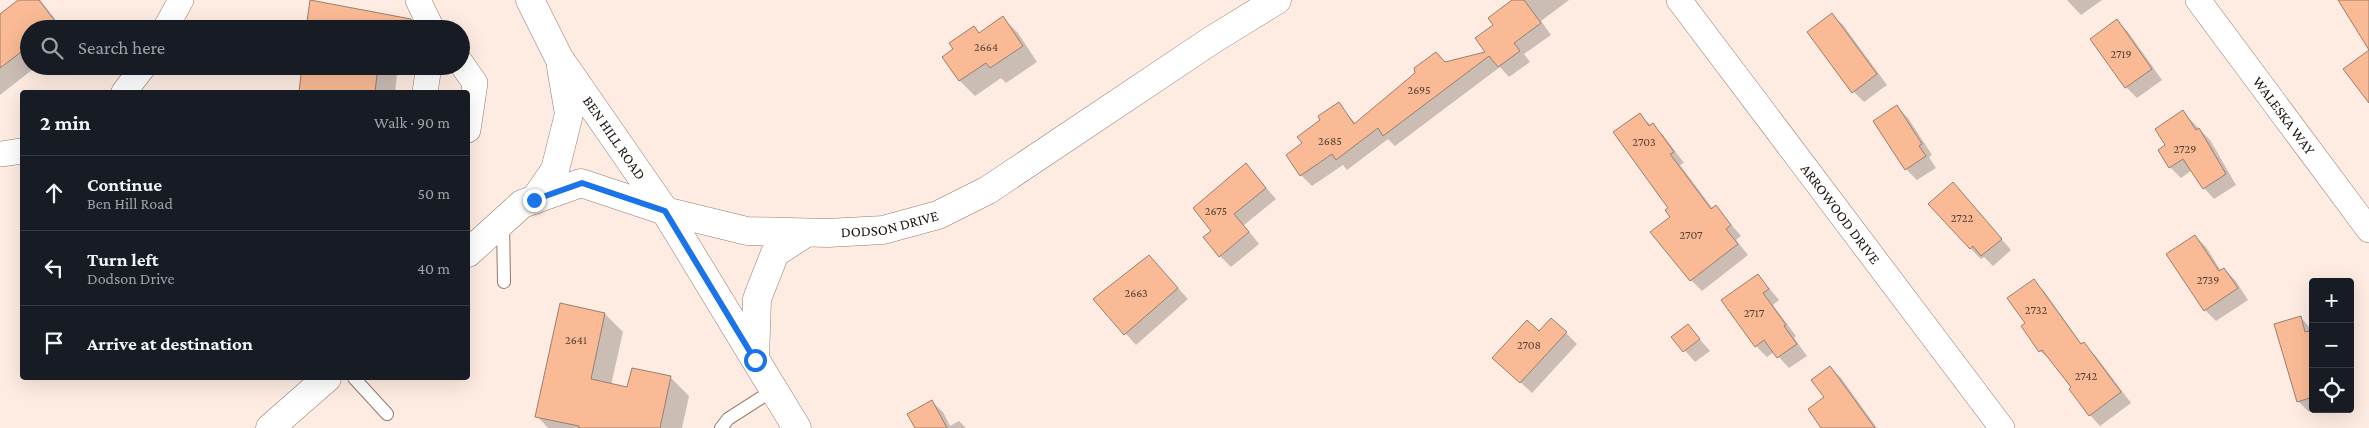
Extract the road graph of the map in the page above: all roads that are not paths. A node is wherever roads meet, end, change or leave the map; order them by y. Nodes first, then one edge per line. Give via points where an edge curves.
1 (181, 0) edge
2 (418, 0) edge
3 (530, 0) edge
4 (1277, 0) edge
5 (1679, 0) edge
6 (2198, 0) edge
7 (170, 20) edge
8 (428, 20) edge
9 (560, 58) junction
10 (137, 75) edge
11 (428, 75) edge
12 (469, 75) edge
13 (126, 90) edge
14 (425, 90) edge
15 (470, 117) edge
16 (20, 151) edge
17 (0, 154) edge
18 (534, 200) junction
19 (665, 211) junction
20 (504, 221) junction
21 (2369, 230) edge
22 (806, 233) junction
23 (470, 251) edge
24 (504, 282) dead end
25 (755, 360) junction
26 (325, 380) edge
27 (356, 380) edge
28 (773, 390) junction
29 (387, 414) dead end
30 (270, 428) edge
31 (721, 428) edge
32 (797, 428) edge
33 (2002, 428) edge

1 - 7 street
2 - 8 street
3 - 9 street, BEN HILL ROAD
4 - 22 street, DODSON DRIVE via 988,190 955,207 883,230
5 - 33 street, ARROWOOD DRIVE
6 - 21 street, WALESKA WAY
9 - 18 street via 569,114 555,170
9 - 19 street, BEN HILL ROAD
10 - 13 street
11 - 14 street
12 - 15 street via 475,83
16 - 17 street
18 - 19 street, DODSON DRIVE via 582,183
18 - 20 street, DODSON DRIVE via 522,204
19 - 22 street, DODSON DRIVE via 747,231
19 - 25 street, BEN HILL ROAD
20 - 23 street, DODSON DRIVE
20 - 24 lane
22 - 25 street via 774,253 757,299
25 - 28 street, BEN HILL ROAD
26 - 30 street
27 - 29 lane
28 - 31 lane via 728,419
28 - 32 street, BEN HILL ROAD

